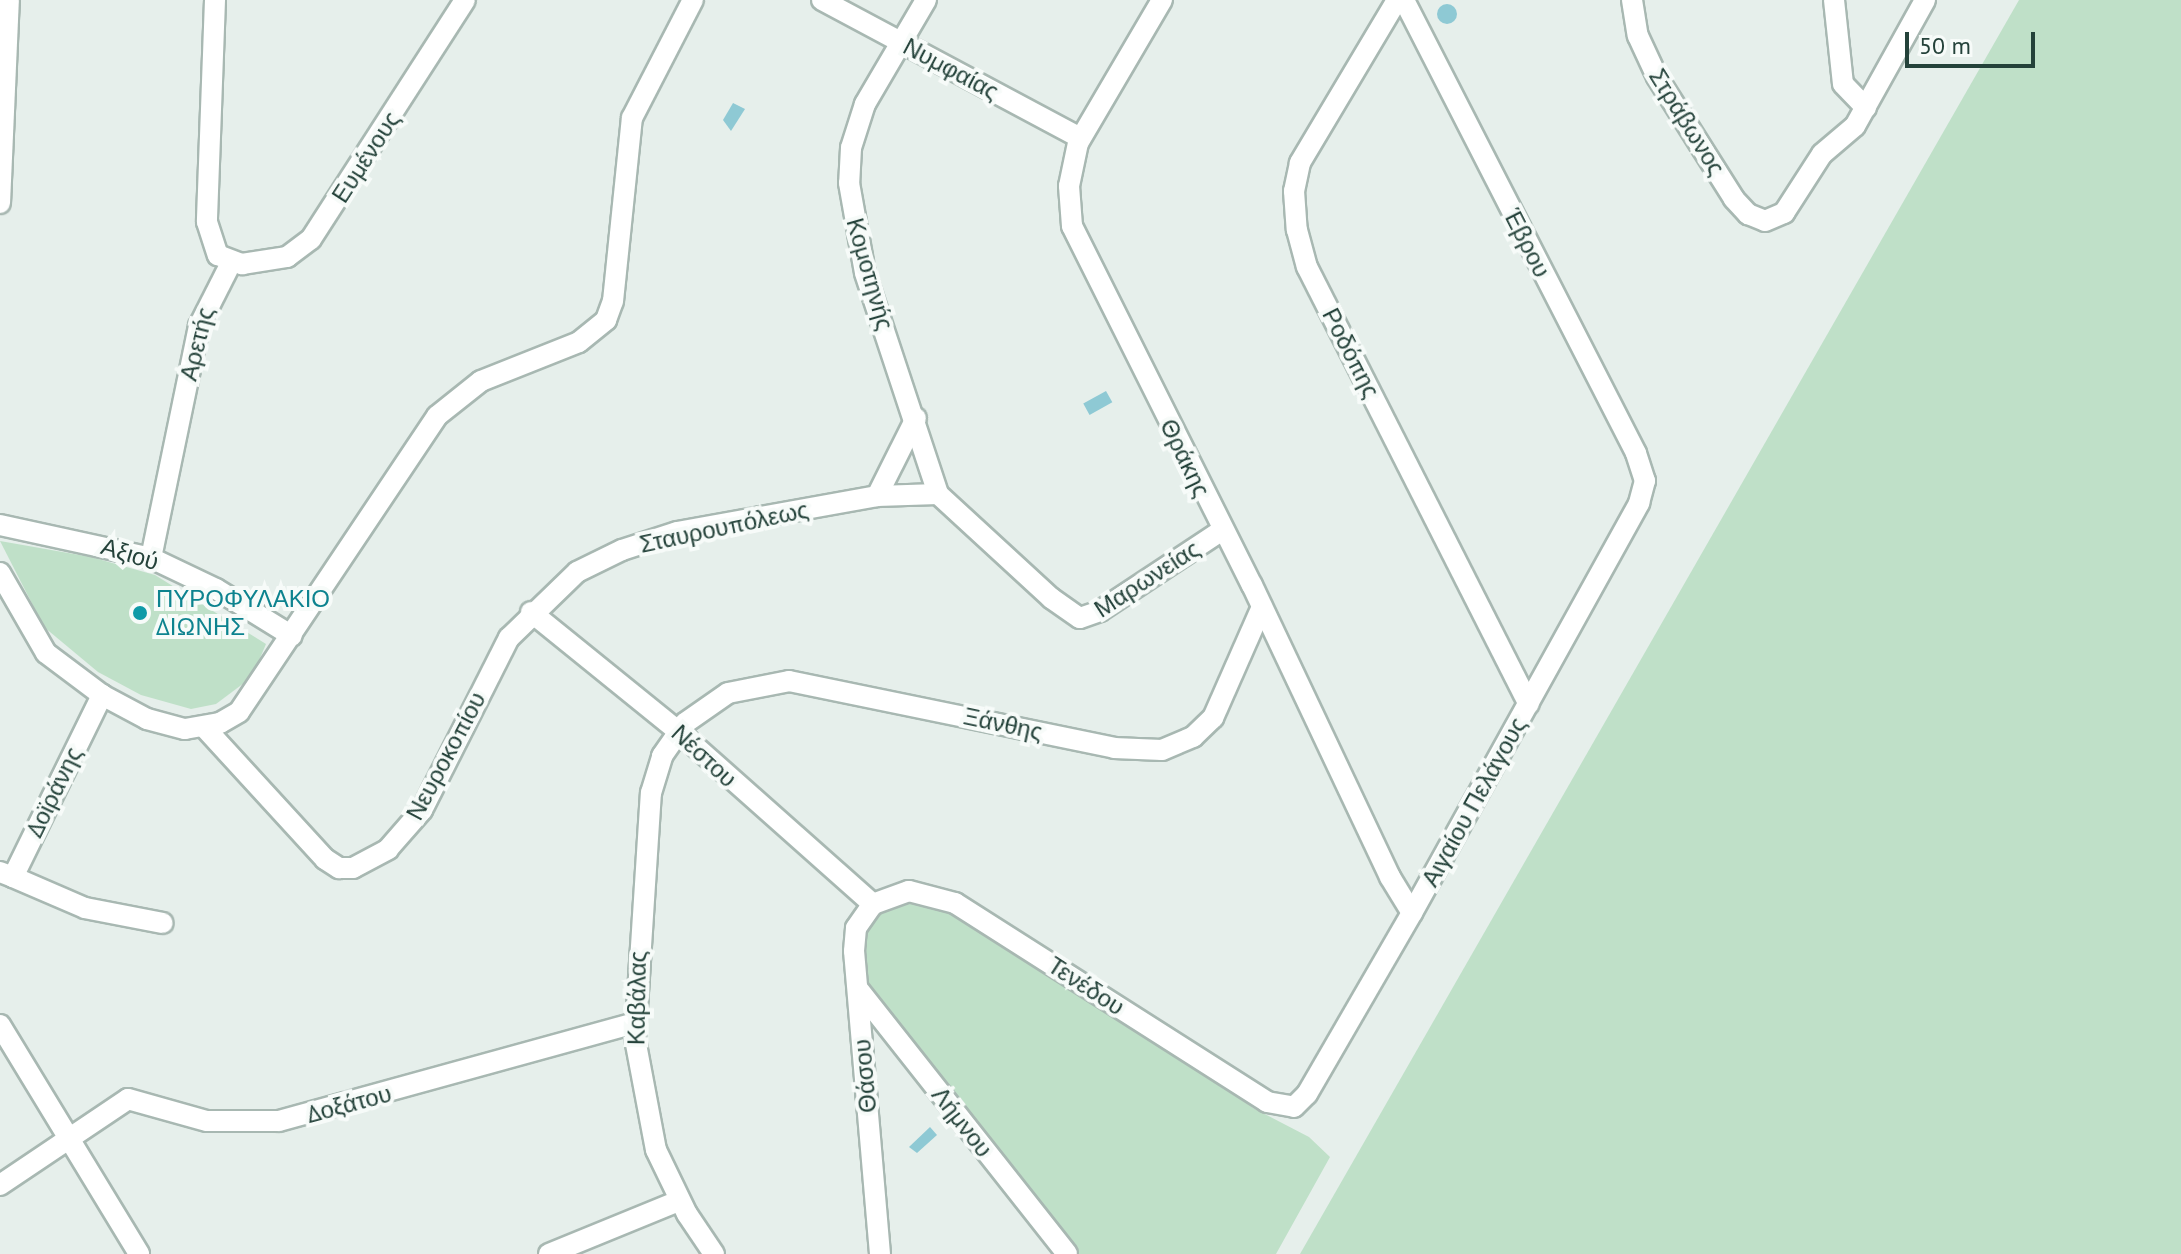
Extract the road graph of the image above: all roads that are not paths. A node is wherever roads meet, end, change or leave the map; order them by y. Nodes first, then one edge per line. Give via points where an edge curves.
1 (9, 0) edge
2 (215, 0) edge
3 (465, 0) edge
4 (693, 0) edge
5 (822, 0) edge
6 (926, 0) edge
7 (1162, 0) edge
8 (1397, 0) edge
9 (1404, 0) edge
10 (1632, 0) edge
11 (1834, 0) edge
12 (1925, 0) edge
13 (900, 42) junction
14 (1866, 108) junction
15 (1080, 138) junction
16 (0, 203) edge
17 (231, 263) junction
18 (916, 418) junction
19 (1644, 487) joint
20 (938, 494) junction
21 (877, 496) junction
22 (0, 525) edge
23 (1221, 531) junction
24 (151, 558) junction
25 (0, 573) edge
26 (1262, 607) junction
27 (531, 612) junction
28 (292, 636) junction
29 (102, 695) junction
30 (1529, 704) junction
31 (205, 728) junction
32 (678, 731) junction
33 (6, 874) edge
34 (873, 904) junction
35 (1412, 913) junction
36 (163, 923) dead end
37 (858, 989) junction
38 (635, 1023) junction
39 (0, 1025) edge
40 (1292, 1108) joint
41 (69, 1137) junction
42 (0, 1185) edge
43 (679, 1201) junction
44 (139, 1254) edge
45 (549, 1254) edge
46 (714, 1254) edge
47 (880, 1254) edge
48 (1067, 1254) edge

1 - 16 street
2 - 17 street via 207,222 214,250
3 - 17 street, Ευμένους via 311,239 287,257
4 - 28 street via 645,84 632,118 613,301 606,320 579,342 481,381 437,416
5 - 13 street, Νυμφαίας
6 - 13 street, Κομοτηνής
7 - 15 street, Θράκης
8 - 30 street, Ροδόπης via 1300,163 1294,191 1297,230 1307,267
9 - 19 street, Έβρου via 1636,453
10 - 14 street, Στράβωνος via 1648,60 1734,199 1753,218 1771,221 1792,203 1822,154 1850,132
11 - 14 street via 1843,84
12 - 14 street
13 - 15 street, Νυμφαίας
13 - 18 street, Κομοτηνής via 860,117 849,183 865,273
15 - 23 street, Θράκης via 1069,186 1075,236
17 - 24 street, Αρετής via 199,326
18 - 20 street, Κομοτηνής
18 - 21 street
19 - 30 street, Αιγαίου Πελάγους
20 - 21 street, Σταυρουπόλεως
20 - 23 street, Μαρωνείας via 1070,615 1093,615
21 - 27 street, Σταυρουπόλεως via 638,543 587,566
22 - 24 street, Αξιού
23 - 26 street, Θράκης
24 - 28 street, Αξιού via 216,589
25 - 29 street via 46,653
26 - 32 street, Ξάνθης via 1213,718 1193,737 1162,750 1114,748 789,681 728,693 700,709
26 - 35 street, Θράκης
27 - 31 street, Νευροκοπίου via 502,650 422,810 388,849 358,866 339,868 325,859
27 - 32 street, Νέστου
28 - 31 street via 247,704
29 - 31 street via 157,723
29 - 33 street, Δοϊράνης
30 - 35 street, Αιγαίου Πελάγους
32 - 34 street, Νέστου
32 - 38 street, Καβάλας via 662,756 651,793
33 - 36 street via 85,908
34 - 37 street, Θάσου via 855,934
34 - 40 street, Τενέδου via 909,891 955,903 1267,1102
35 - 40 street, Αιγαίου Πελάγους via 1307,1094
37 - 47 street, Θάσου
37 - 48 street, Λήμνου
38 - 41 street, Δοξάτου via 319,1113 225,1123 128,1099
38 - 43 street, Καβάλας via 645,1110
39 - 41 street
41 - 42 street, Δοξάτου
41 - 44 street
43 - 45 street
43 - 46 street, Καβάλας

